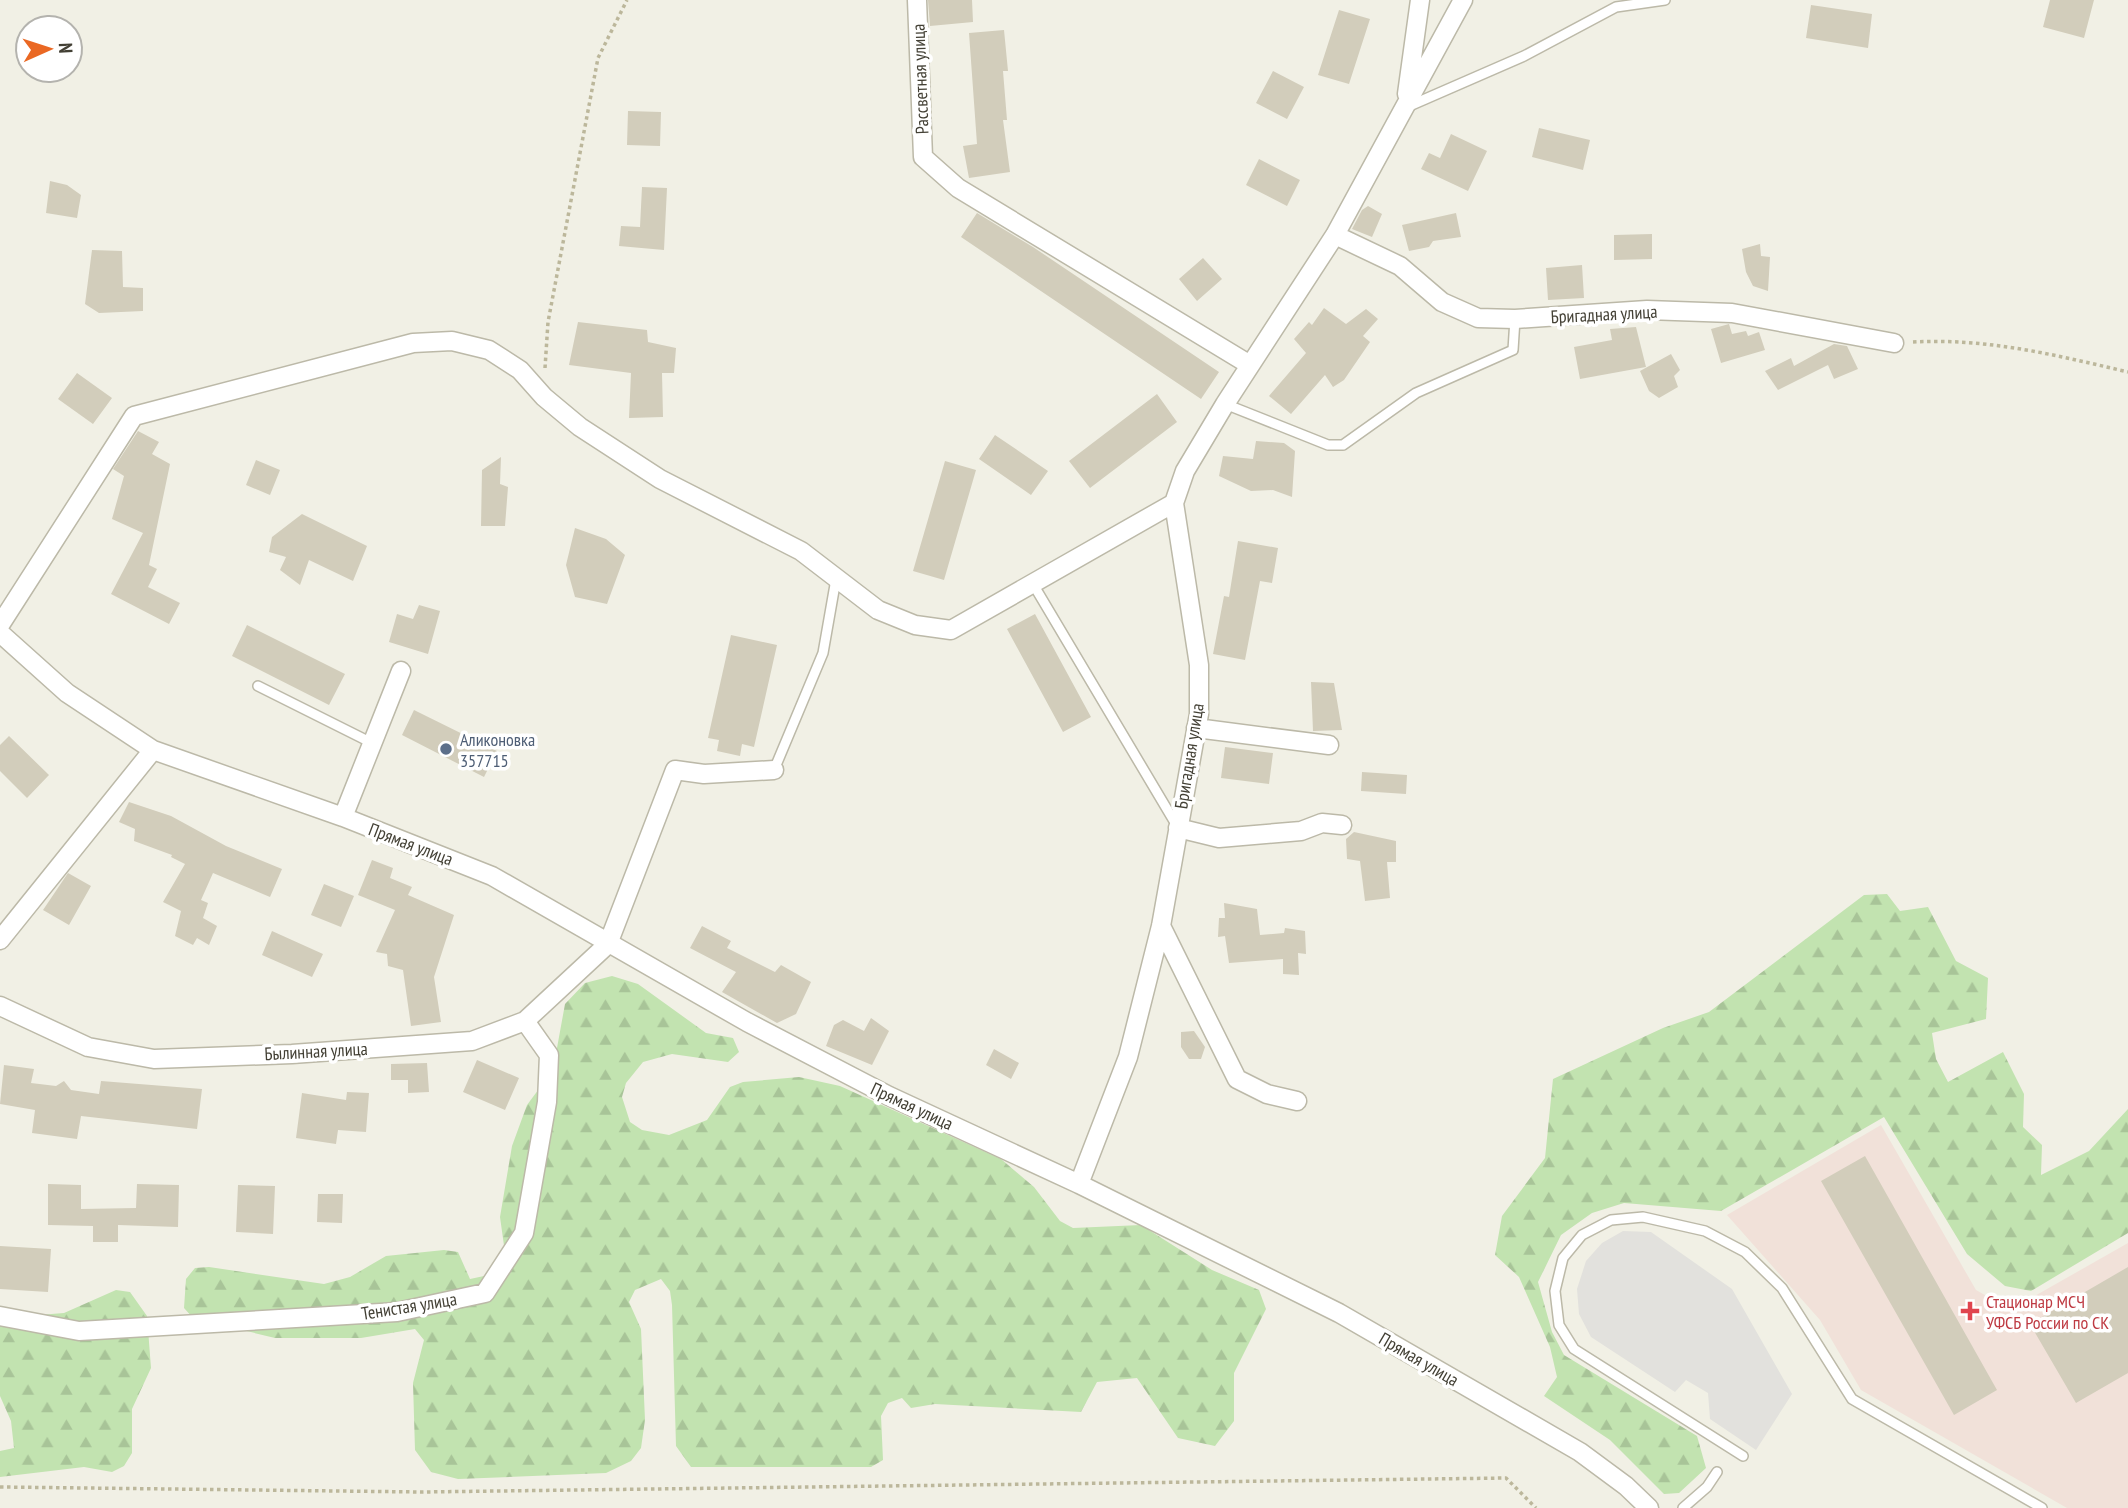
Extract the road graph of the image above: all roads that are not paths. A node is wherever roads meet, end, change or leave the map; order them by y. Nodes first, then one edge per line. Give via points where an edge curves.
1 (917, 0) edge
2 (1420, 0) edge
3 (1463, 0) edge
4 (1665, 0) edge
5 (1405, 107) junction
6 (1335, 235) junction
7 (1516, 319) junction
8 (1894, 344) road end
9 (1250, 365) junction
10 (1225, 404) junction
11 (1174, 503) junction
12 (837, 577) junction
13 (1033, 584) junction
14 (0, 625) edge
15 (0, 633) edge
16 (401, 671) dead end
17 (258, 686) dead end
18 (1196, 728) junction
19 (372, 743) junction
20 (1329, 745) dead end
21 (153, 750) junction
22 (774, 770) joint
23 (343, 817) junction
24 (1342, 825) dead end
25 (1178, 828) junction
26 (1161, 926) junction
27 (0, 940) edge
28 (608, 944) junction
29 (0, 1006) edge
30 (525, 1021) junction
31 (1297, 1101) dead end
32 (1079, 1184) junction
33 (0, 1316) edge
34 (1743, 1455) dead end
35 (1717, 1472) dead end
36 (1649, 1508) edge
37 (1683, 1508) edge
38 (2042, 1508) edge

1 - 9 street, Рассветная улица via 923,157 958,188
2 - 5 street, Бригадная улица
3 - 5 street, Бригадная улица
4 - 5 lane via 1616,7 1524,56
5 - 6 street, Бригадная улица
6 - 7 street, Бригадная улица via 1401,266 1442,302 1478,318
6 - 9 street, Бригадная улица
7 - 8 street, Бригадная улица via 1647,310 1732,313
7 - 10 lane via 1513,349 1416,393 1343,445 1328,445
9 - 10 street, Бригадная улица
10 - 11 street, Бригадная улица via 1185,471
11 - 13 street
11 - 18 street, Бригадная улица via 1199,665
12 - 13 street via 878,610 915,625 951,630
12 - 14 street via 801,551 660,479 580,427 520,370 489,350 452,341 413,343 134,416
12 - 22 lane via 823,653
13 - 25 lane
15 - 21 street, Прямая улица via 66,693
16 - 19 street
17 - 19 lane
18 - 20 street
18 - 25 street, Бригадная улица
19 - 23 street
21 - 23 street, Прямая улица
21 - 27 street
22 - 28 street via 704,774 675,770
23 - 28 street, Прямая улица via 492,876
24 - 25 street via 1322,823 1301,831 1219,838
25 - 26 street, Бригадная улица
26 - 31 street via 1237,1079 1267,1094
26 - 32 street, Бригадная улица via 1128,1057
28 - 30 street, Былинная улица
28 - 32 street, Прямая улица via 889,1096
29 - 30 street, Былинная улица via 88,1047 154,1059 472,1041
30 - 33 street, Тенистая улица via 549,1055 547,1102 524,1233 485,1293 397,1312 79,1331
32 - 36 street, Прямая улица via 1339,1313 1580,1452
34 - 38 lane via 1574,1349 1559,1325 1555,1291 1563,1258 1582,1236 1611,1220 1643,1217 1705,1231 1745,1252 1782,1288 1852,1399
35 - 37 lane

